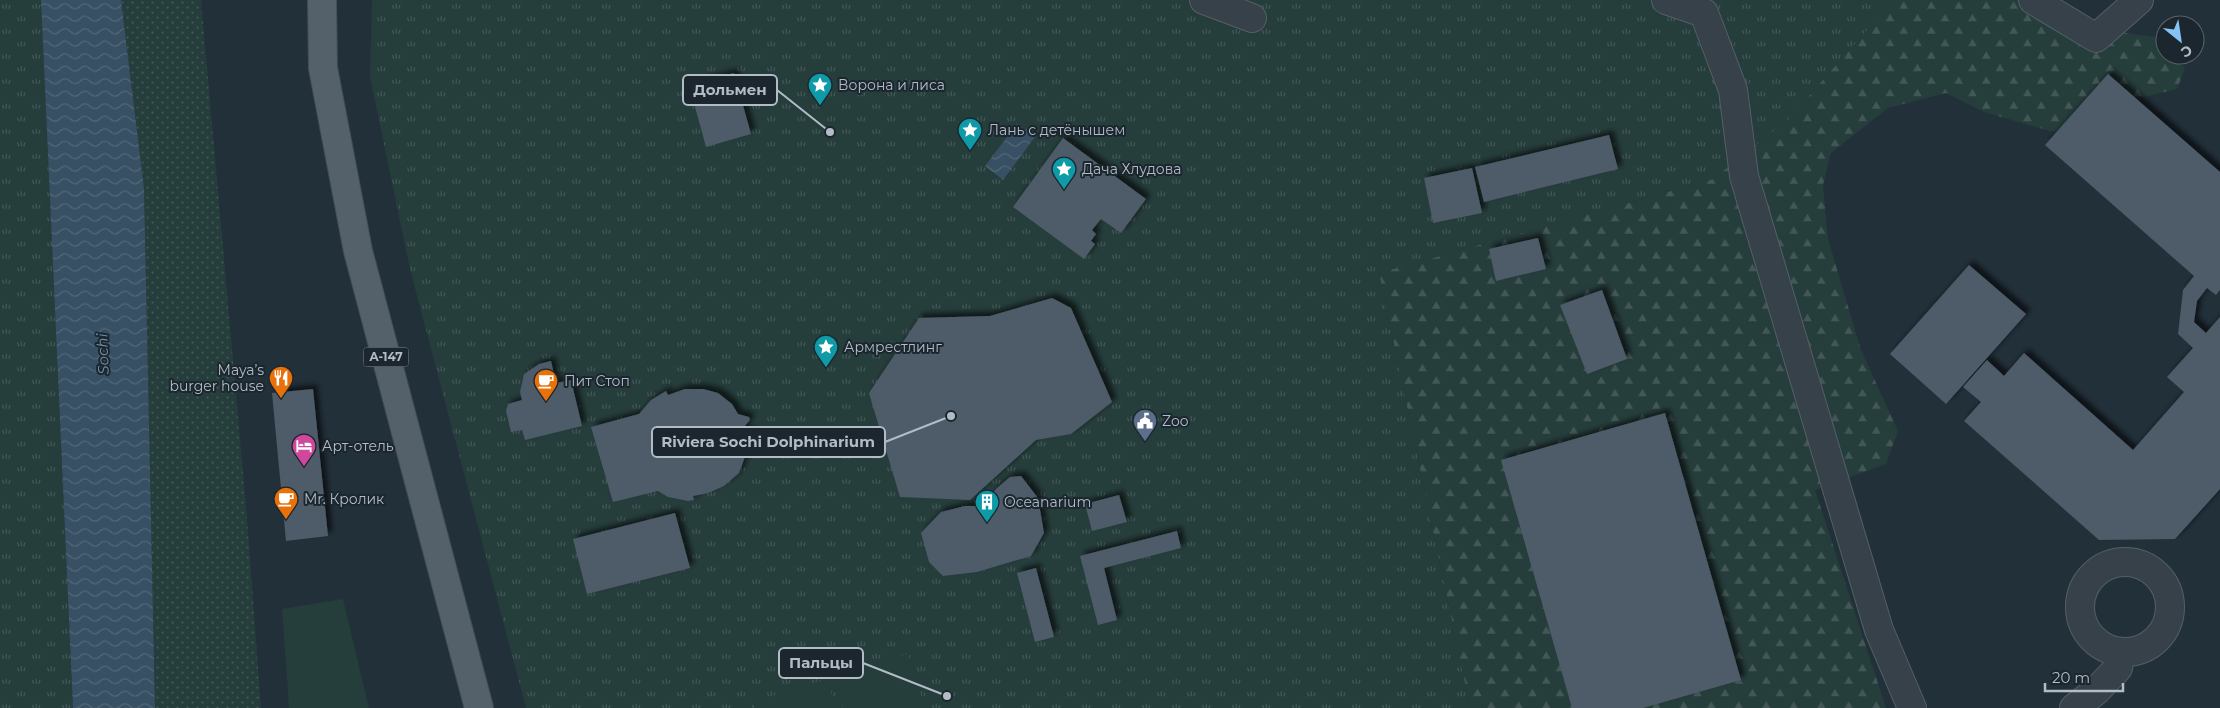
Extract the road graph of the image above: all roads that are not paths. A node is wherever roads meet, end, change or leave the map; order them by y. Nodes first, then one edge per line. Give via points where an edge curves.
1 (322, 0) edge
2 (1204, 0) edge
3 (1666, 0) edge
4 (2033, 0) edge
5 (2139, 0) edge
6 (1252, 18) dead end
7 (2120, 652) dead end
8 (479, 708) edge
9 (1912, 708) edge
10 (2074, 708) edge

1 - 8 main road, А-147 via 323,68 358,251
2 - 6 lane
3 - 9 lane via 1704,13 1733,90 1747,185 1879,630
4 - 5 lane via 2096,38
7 - 10 lane via 2118,668

